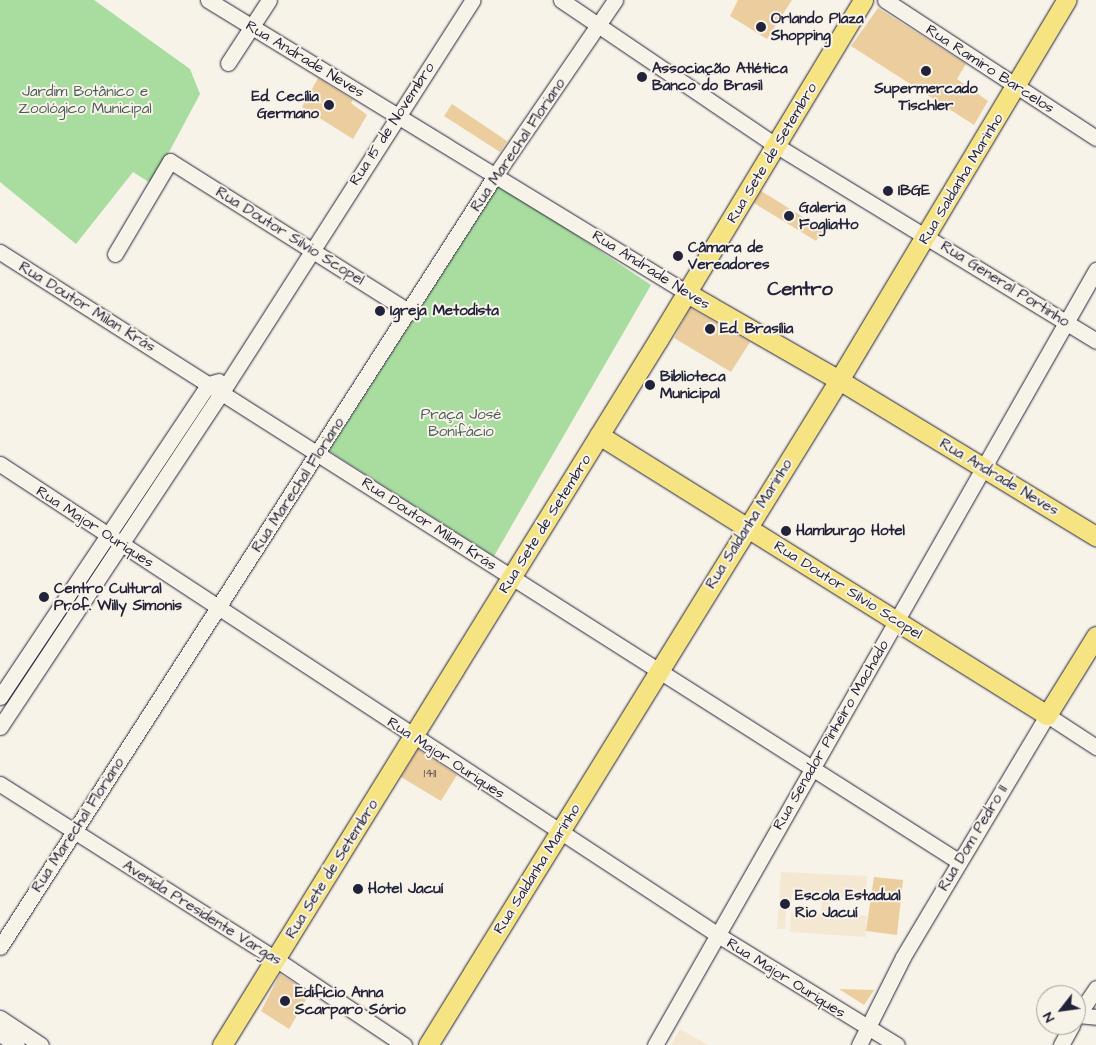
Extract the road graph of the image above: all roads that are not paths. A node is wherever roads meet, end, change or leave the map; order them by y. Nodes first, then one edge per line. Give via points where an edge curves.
1 (208, 0) edge
2 (269, 0) edge
3 (473, 0) edge
4 (561, 0) edge
5 (615, 0) edge
6 (863, 0) edge
7 (884, 0) edge
8 (1066, 0) edge
9 (598, 24) junction
10 (252, 26) junction
11 (228, 63) dead end
12 (1016, 86) junction
13 (397, 115) junction
14 (1096, 138) edge
15 (777, 146) junction
16 (496, 174) junction
17 (927, 235) junction
18 (312, 249) junction
19 (0, 252) edge
20 (115, 254) dead end
21 (1096, 270) edge
22 (687, 293) junction
23 (410, 312) junction
24 (1066, 323) junction
25 (1096, 341) edge
26 (839, 380) junction
27 (215, 388) junction
28 (599, 435) junction
29 (319, 454) junction
30 (0, 464) edge
31 (983, 467) junction
32 (747, 528) junction
33 (1096, 536) edge
34 (114, 540) junction
35 (512, 577) junction
36 (218, 608) junction
37 (897, 620) junction
38 (1096, 636) edge
39 (34, 645) junction
40 (47, 655) junction
41 (659, 670) junction
42 (4, 702) edge
43 (1047, 715) junction
44 (0, 727) edge
45 (413, 737) junction
46 (1096, 747) edge
47 (812, 768) junction
48 (0, 784) edge
49 (74, 832) junction
50 (561, 832) junction
51 (958, 861) junction
52 (718, 935) junction
53 (0, 947) edge
54 (277, 960) junction
55 (1096, 988) edge
56 (1086, 1003) edge
57 (0, 1018) edge
58 (869, 1029) junction
59 (0, 1034) edge
60 (17, 1045) edge
61 (41, 1045) edge
62 (222, 1045) edge
63 (404, 1045) edge
64 (428, 1045) edge
65 (655, 1045) edge
66 (859, 1045) edge
67 (897, 1045) edge

1 - 10 street, Rua Andrade Neves
2 - 10 street
3 - 13 street, Rua 15 de Novembro
4 - 9 street, Rua General Portinho
5 - 9 street, Rua Marechal Floriano
6 - 15 main road, Rua Sete de Setembro
7 - 12 street, Rua Ramiro Barcelos
8 - 12 main road, Rua Saldanha Marinho
9 - 15 street, Rua General Portinho
9 - 16 street, Rua Marechal Floriano
10 - 11 street
10 - 13 street, Rua Andrade Neves
12 - 14 street, Rua Ramiro Barcelos
12 - 17 main road, Rua Saldanha Marinho
13 - 16 street, Rua Andrade Neves
13 - 18 street, Rua 15 de Novembro
15 - 17 street, Rua General Portinho
15 - 22 main road, Rua Sete de Setembro
16 - 22 street, Rua Andrade Neves
16 - 23 street, Rua Marechal Floriano
17 - 24 street, Rua General Portinho
17 - 26 main road, Rua Saldanha Marinho
18 - 20 street, Rua Doutor Silvio Scopel via 170,161
18 - 23 street, Rua Doutor Silvio Scopel
18 - 27 street, Rua 15 de Novembro via 230,378
19 - 27 street, Rua Doutor Milan Krás
21 - 24 street, Rua Senador Pinheiro Machado
22 - 26 main road, Rua Andrade Neves
22 - 28 main road, Rua Sete de Setembro
23 - 29 street, Rua Marechal Floriano
24 - 25 street, Rua General Portinho
24 - 31 street, Rua Senador Pinheiro Machado
26 - 31 main road, Rua Andrade Neves
26 - 32 main road, Rua Saldanha Marinho
27 - 29 street, Rua Doutor Milan Krás
27 - 34 street, Rua 15 de Novembro
28 - 32 main road, Rua Doutor Silvio Scopel
28 - 35 main road, Rua Sete de Setembro
29 - 35 street, Rua Doutor Milan Krás
29 - 36 street, Rua Marechal Floriano
30 - 34 street, Rua Major Ouriques
31 - 33 main road, Rua Andrade Neves
31 - 37 street, Rua Senador Pinheiro Machado
32 - 37 main road, Rua Doutor Silvio Scopel
32 - 41 main road, Rua Saldanha Marinho
34 - 36 street, Rua Major Ouriques
34 - 39 street
34 - 40 street
35 - 41 street, Rua Doutor Milan Krás
35 - 45 main road, Rua Sete de Setembro
36 - 45 street, Rua Major Ouriques
36 - 49 street, Rua Marechal Floriano
37 - 43 main road, Rua Doutor Silvio Scopel
37 - 47 street, Rua Senador Pinheiro Machado
38 - 43 main road, Rua Dom Pedro II
39 - 40 street
39 - 42 street
40 - 42 street
41 - 47 street, Rua Doutor Milan Krás
41 - 50 main road, Rua Saldanha Marinho
42 - 44 street
43 - 46 street, Rua Doutor Silvio Scopel
43 - 51 street, Rua Dom Pedro II
45 - 50 street, Rua Major Ouriques
45 - 54 main road, Rua Sete de Setembro
47 - 51 street, Rua Doutor Milan Krás
47 - 52 street, Rua Senador Pinheiro Machado
48 - 49 street, Avenida Presidente Vargas
49 - 53 street, Rua Marechal Floriano
49 - 54 street, Avenida Presidente Vargas
50 - 52 street, Rua Major Ouriques
50 - 64 main road, Rua Saldanha Marinho
51 - 58 street, Rua Dom Pedro II via 903,957
52 - 58 street, Rua Major Ouriques
52 - 65 street, Rua Senador Pinheiro Machado
54 - 62 main road, Rua Sete de Setembro
54 - 63 street, Avenida Presidente Vargas
55 - 56 street
57 - 61 street
58 - 66 street, Rua Dom Pedro II
58 - 67 street, Rua Major Ouriques
59 - 60 street

